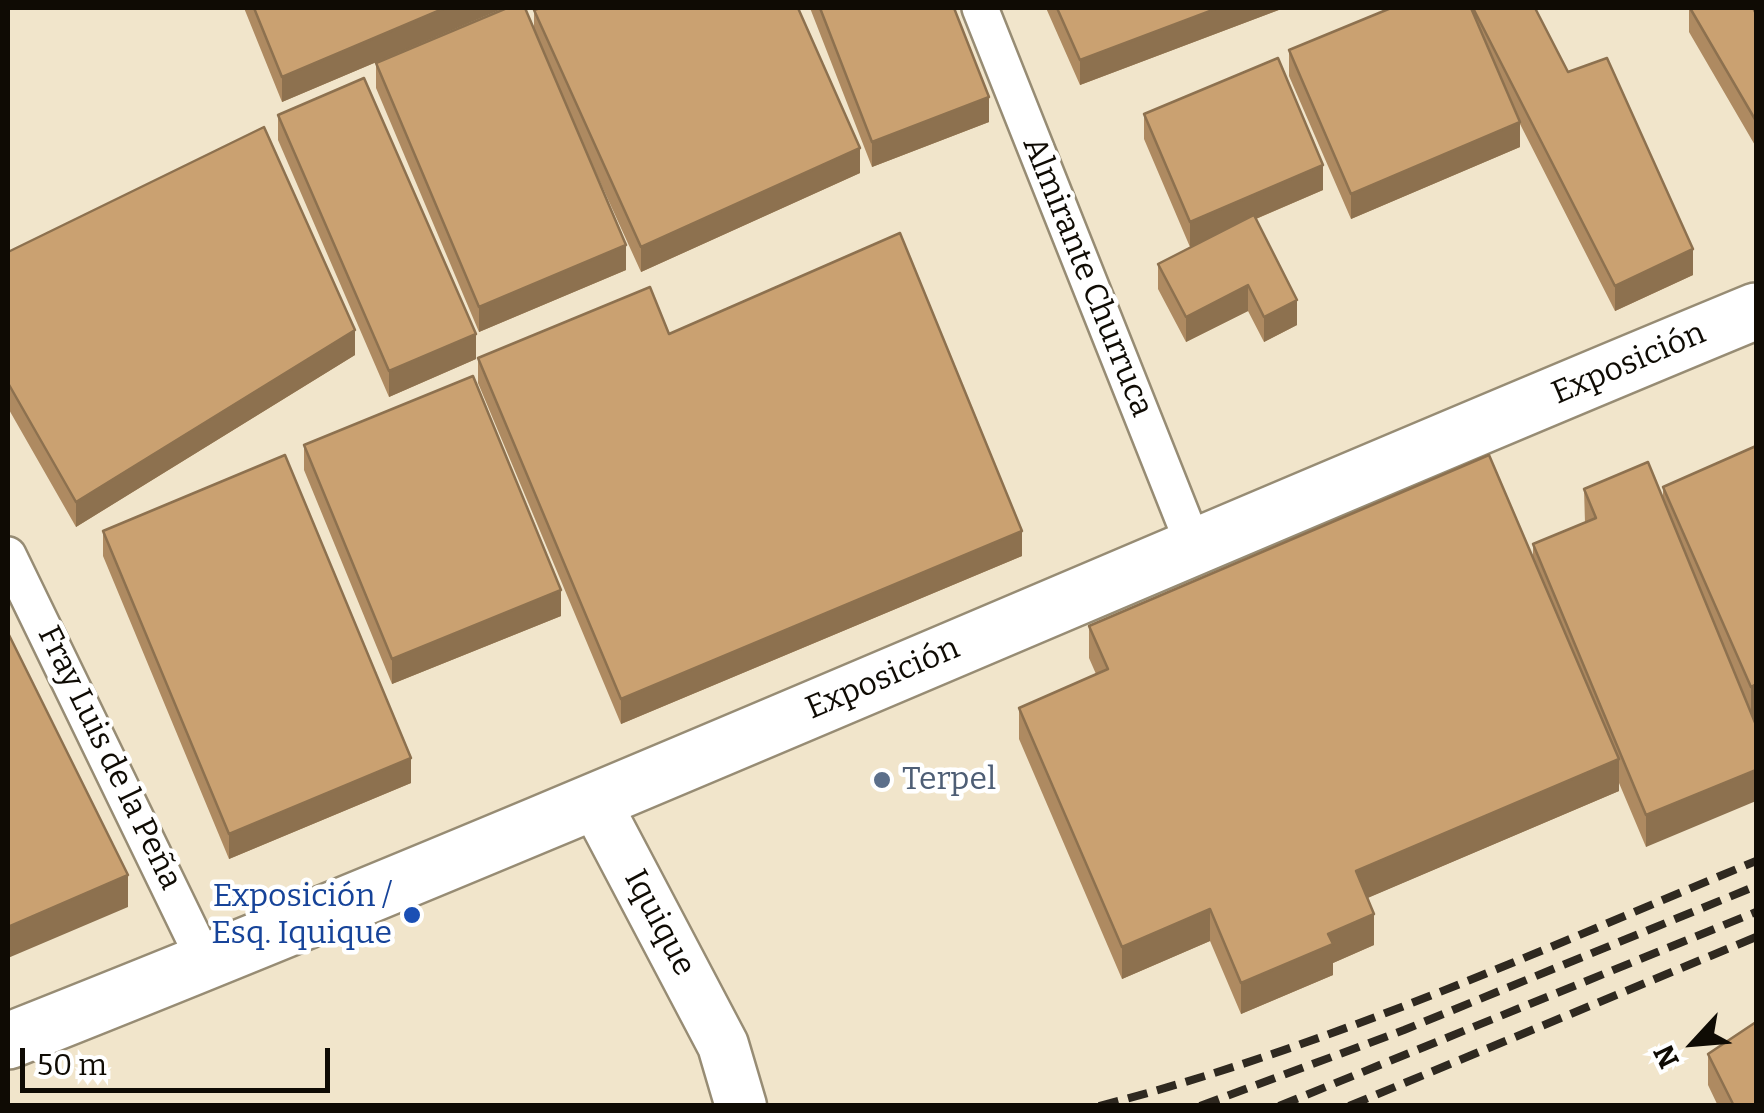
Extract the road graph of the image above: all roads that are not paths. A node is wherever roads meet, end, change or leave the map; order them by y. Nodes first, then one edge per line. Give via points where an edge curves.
1 (980, 8) edge
2 (1756, 311) edge
3 (1194, 546) junction
4 (8, 555) edge
5 (595, 802) junction
6 (206, 963) junction
7 (8, 1041) edge
8 (723, 1045) junction
9 (741, 1106) edge
10 (774, 1106) edge

1 - 3 street, Almirante Churruca
2 - 3 main road, Exposición
3 - 5 main road, Exposición
4 - 6 street, Fray Luis de la Peña
5 - 6 main road, Exposición
5 - 8 street, Iquique
6 - 7 main road, Exposición
8 - 9 street, Iquique
8 - 10 street, Iquique

